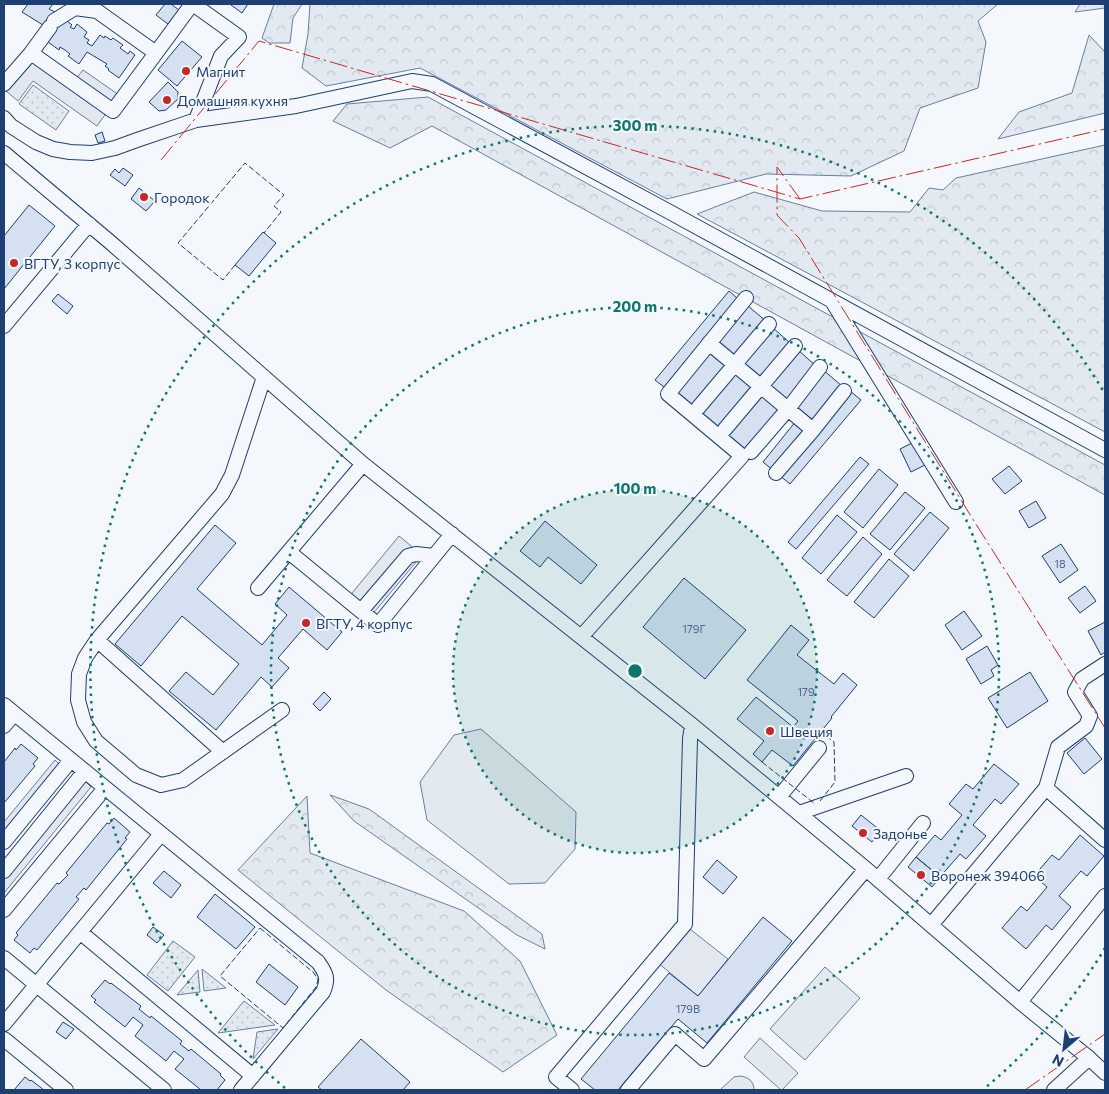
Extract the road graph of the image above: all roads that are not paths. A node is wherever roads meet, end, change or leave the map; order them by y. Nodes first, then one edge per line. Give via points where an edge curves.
1 (192, 4) edge
2 (76, 6) edge
3 (31, 53) junction
4 (156, 53) junction
5 (4, 84) edge
6 (4, 118) edge
7 (196, 120) junction
8 (4, 152) edge
9 (89, 224) junction
10 (746, 298) dead end
11 (832, 300) junction
12 (769, 324) dead end
13 (4, 326) edge
14 (709, 343) junction
15 (795, 346) dead end
16 (735, 365) junction
17 (820, 367) dead end
18 (264, 377) junction
19 (762, 387) junction
20 (844, 392) dead end
21 (698, 408) dead end
22 (788, 409) junction
23 (725, 429) dead end
24 (813, 430) junction
25 (1105, 450) edge
26 (751, 452) dead end
27 (364, 464) junction
28 (776, 473) dead end
29 (956, 502) dead end
30 (452, 534) junction
31 (289, 552) junction
32 (434, 556) junction
33 (258, 588) dead end
34 (362, 611) junction
35 (582, 637) junction
36 (97, 640) junction
37 (1105, 664) edge
38 (9, 709) edge
39 (282, 710) dead end
40 (4, 726) edge
41 (692, 726) junction
42 (819, 748) dead end
43 (222, 752) junction
44 (71, 760) junction
45 (84, 771) junction
46 (906, 776) dead end
47 (105, 788) junction
48 (1046, 788) junction
49 (780, 797) junction
50 (799, 814) junction
51 (923, 823) dead end
52 (161, 834) junction
53 (1105, 840) edge
54 (4, 842) edge
55 (866, 869) junction
56 (4, 871) edge
57 (878, 879) junction
58 (1105, 896) edge
59 (4, 910) edge
60 (931, 925) junction
61 (80, 932) junction
62 (4, 958) edge
63 (36, 985) junction
64 (1020, 1002) junction
65 (4, 1024) edge
66 (4, 1039) edge
67 (1089, 1058) junction
68 (1105, 1073) edge
69 (253, 1076) junction
70 (1063, 1087) edge
71 (66, 1090) edge
72 (164, 1090) edge
73 (241, 1090) edge
74 (572, 1090) edge
75 (628, 1090) edge

1 - 4 street
1 - 7 street via 239,37 221,56
2 - 3 street via 52,24
2 - 4 street via 97,11
3 - 4 street via 113,111
3 - 5 street
6 - 7 street via 11,126 52,149 92,153
7 - 11 street via 296,106 412,81 432,84
8 - 9 street
9 - 13 street
9 - 18 street
10 - 14 street
11 - 25 street
11 - 29 street
12 - 16 street
14 - 16 street
14 - 35 street via 668,394 742,456
15 - 19 street
16 - 19 street
16 - 21 street
17 - 22 street
18 - 27 street
18 - 36 street via 232,475 222,494
19 - 22 street
19 - 23 street
20 - 24 street
22 - 24 street
22 - 26 street
24 - 28 street
27 - 30 street
27 - 31 street
30 - 32 street
30 - 35 street
31 - 33 street
31 - 34 street
32 - 34 street via 408,556
32 - 34 street via 378,625
35 - 41 street
36 - 43 street
36 - 43 street via 79,674 78,700 84,722 96,741 136,775 161,785 183,780
37 - 48 street via 1082,679 1075,692 1090,716 1086,726 1058,747
38 - 40 street
38 - 44 street
39 - 43 street
41 - 49 street
41 - 74 street via 685,924 556,1077
42 - 49 street
44 - 45 street
44 - 54 street
45 - 47 street
45 - 56 street
46 - 50 street
47 - 52 street
47 - 59 street
48 - 53 street
48 - 60 street
49 - 50 street
50 - 55 street
51 - 57 street
52 - 61 street
52 - 69 street via 318,962 324,971 327,984 323,992
55 - 57 street
55 - 75 street via 704,1059 675,1034
57 - 60 street
58 - 64 street
60 - 64 street
61 - 63 street
61 - 69 street
62 - 63 street
63 - 65 street
63 - 72 street
64 - 67 street
66 - 71 street
67 - 68 street
67 - 70 street
69 - 73 street

